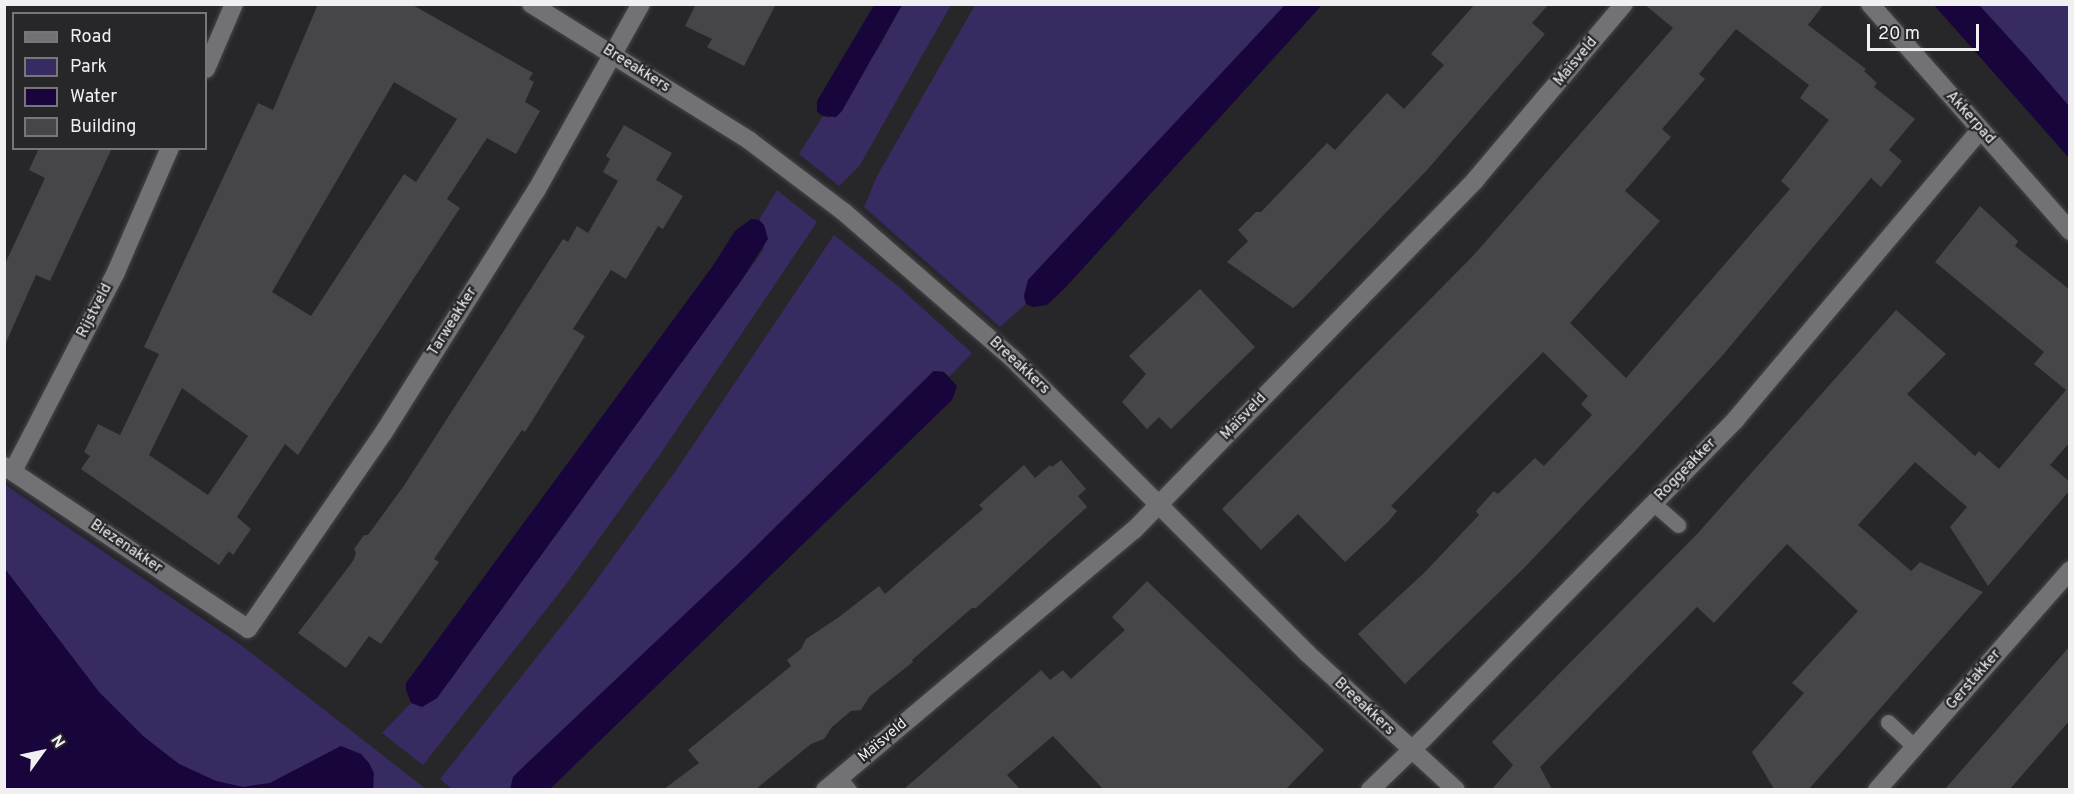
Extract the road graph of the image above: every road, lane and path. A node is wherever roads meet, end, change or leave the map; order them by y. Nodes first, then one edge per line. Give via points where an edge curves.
1 (234, 4) edge
2 (531, 4) edge
3 (641, 4) edge
4 (1624, 4) edge
5 (1870, 4) edge
6 (614, 55) junction
7 (207, 67) edge
8 (1980, 130) junction
9 (169, 150) edge
10 (2070, 231) edge
11 (9, 468) edge
12 (1160, 504) junction
13 (1654, 504) junction
14 (1678, 525) dead end
15 (2070, 570) edge
16 (248, 629) joint
17 (1888, 722) dead end
18 (1915, 747) junction
19 (1411, 751) junction
20 (838, 786) edge
21 (1370, 789) edge
22 (1456, 789) edge
23 (1877, 789) edge

1 - 7 street
2 - 6 street, Breeakkers
3 - 6 street, Tarweakker
4 - 12 street, Maïsveld via 1476,179
5 - 8 street, Akkerpad
6 - 12 street, Breeakkers via 750,141 844,212 1012,358
6 - 16 street, Tarweakker via 536,191 384,432
8 - 10 street, Akkerpad
8 - 13 street, Roggeakker via 1736,419
9 - 11 street, Rijstveld via 116,272
11 - 16 street, Biezenakker
12 - 19 street, Breeakkers via 1307,653
12 - 20 street, Maïsveld
13 - 14 lane
13 - 19 street, Roggeakker
15 - 18 street, Gerstakker
17 - 18 lane
18 - 23 street, Gerstakker
19 - 21 street, Roggeakker
19 - 22 street, Breeakkers

